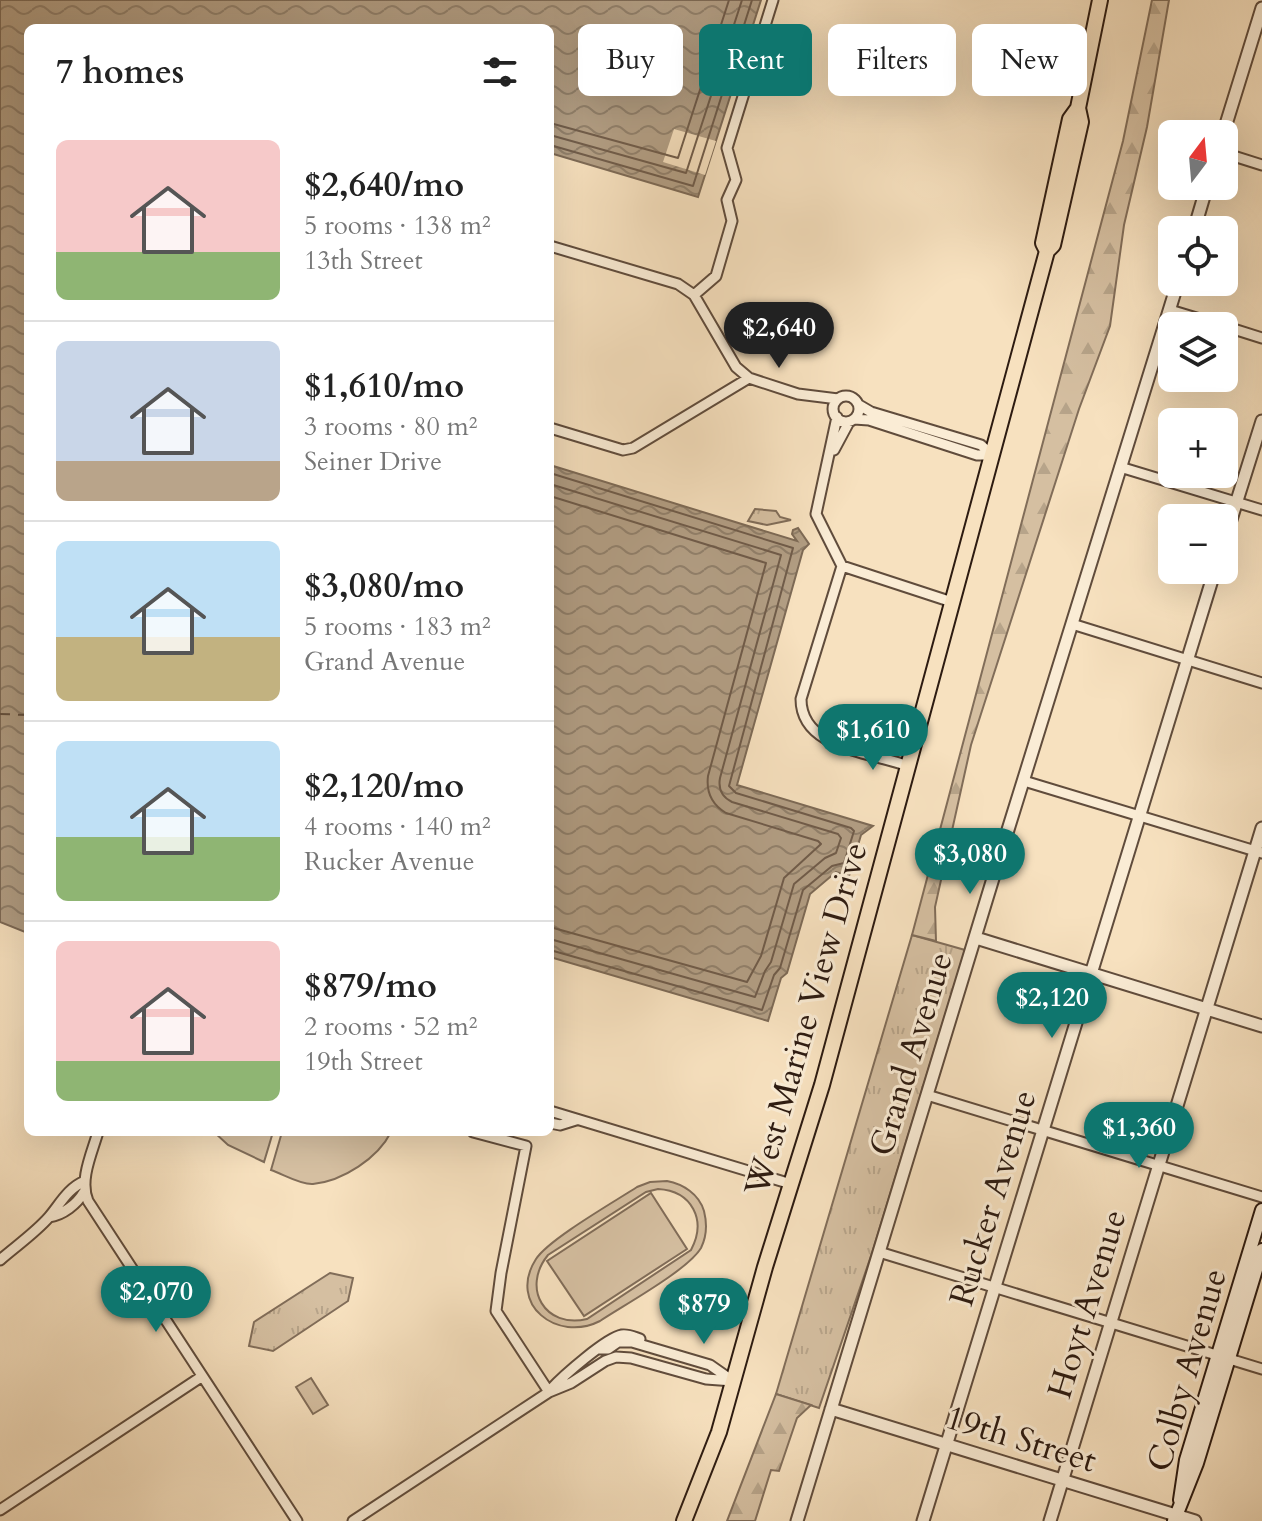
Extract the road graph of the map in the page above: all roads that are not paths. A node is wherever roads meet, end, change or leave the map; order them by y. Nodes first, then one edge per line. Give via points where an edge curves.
1 (773, 0) edge
2 (1100, 0) edge
3 (1262, 8) edge
4 (1227, 120) edge
5 (1238, 157) edge
6 (1262, 165) edge
7 (554, 247) edge
8 (694, 295) junction
9 (1174, 296) edge
10 (1170, 310) junction
11 (1177, 312) edge
12 (1238, 330) edge
13 (1262, 338) edge
14 (749, 378) junction
15 (798, 394) junction
16 (838, 399) junction
17 (859, 405) junction
18 (835, 414) junction
19 (851, 420) junction
20 (1262, 421) edge
21 (554, 429) edge
22 (992, 455) junction
23 (830, 456) junction
24 (1120, 467) junction
25 (1236, 503) junction
26 (1262, 510) edge
27 (842, 566) junction
28 (1211, 584) edge
29 (952, 602) junction
30 (1072, 624) junction
31 (1187, 660) junction
32 (1262, 683) edge
33 (908, 766) junction
34 (1024, 781) junction
35 (1138, 816) junction
36 (1262, 828) edge
37 (1258, 852) edge
38 (976, 938) junction
39 (1091, 973) junction
40 (1207, 1009) junction
41 (1262, 1026) edge
42 (927, 1095) junction
43 (554, 1112) edge
44 (576, 1120) junction
45 (554, 1124) edge
46 (1043, 1130) junction
47 (97, 1136) edge
48 (488, 1136) edge
49 (1159, 1166) junction
50 (85, 1181) junction
51 (791, 1184) junction
52 (84, 1192) junction
53 (1262, 1197) edge
54 (1262, 1210) edge
55 (49, 1217) junction
56 (1262, 1250) edge
57 (879, 1252) junction
58 (0, 1260) edge
59 (995, 1287) junction
60 (1111, 1323) junction
61 (1223, 1357) junction
62 (1262, 1369) edge
63 (201, 1377) junction
64 (733, 1381) junction
65 (549, 1392) junction
66 (831, 1409) junction
67 (946, 1445) junction
68 (1062, 1481) junction
69 (0, 1510) edge
70 (1175, 1518) edge
71 (297, 1521) edge
72 (353, 1521) edge
73 (684, 1521) edge
74 (797, 1521) edge
75 (923, 1521) edge
76 (1050, 1521) edge
77 (1195, 1521) edge

1 - 8 street via 727,148 736,180 727,200 732,221 716,276
2 - 22 main road, West Marine View Drive via 1043,243 1047,251
3 - 4 street
5 - 6 street
7 - 8 street via 678,284
8 - 14 street via 736,367
9 - 10 street, Grand Avenue
10 - 11 street
10 - 24 street, Grand Avenue
12 - 13 street
14 - 15 street
14 - 21 street via 633,448 623,450
15 - 16 street
15 - 18 street
16 - 17 street via 851,396
16 - 18 street
17 - 19 street
17 - 22 street via 981,445
18 - 19 street
18 - 23 street
19 - 22 street via 869,420 977,455
19 - 23 street
20 - 25 street
22 - 29 main road, West Marine View Drive
23 - 27 street via 816,514
24 - 25 street
24 - 30 street, Grand Avenue
25 - 26 street
27 - 29 street
27 - 33 street via 801,710 822,739
28 - 31 street, Rucker Avenue
29 - 33 main road, West Marine View Drive
30 - 31 street
30 - 34 street, Grand Avenue
31 - 32 street
31 - 35 street, Rucker Avenue
33 - 51 main road, West Marine View Drive
34 - 35 street
34 - 38 street, Grand Avenue
35 - 37 street
35 - 39 street, Rucker Avenue
36 - 37 street, Hoyt Avenue
37 - 40 street, Hoyt Avenue
38 - 39 street
38 - 42 street, Grand Avenue
39 - 40 street
39 - 46 street, Rucker Avenue
40 - 41 street
40 - 49 street, Hoyt Avenue
42 - 46 street
42 - 57 street, Grand Avenue
43 - 44 street
44 - 45 street
44 - 51 street
46 - 49 street
46 - 59 street, Rucker Avenue
47 - 50 street
48 - 65 street via 526,1146 496,1311
49 - 53 street
49 - 60 street, Hoyt Avenue
50 - 52 street
50 - 55 street
51 - 64 main road, West Marine View Drive
52 - 55 street via 59,1215
52 - 63 street
54 - 61 main road, Colby Avenue
55 - 58 street
56 - 61 main road, Colby Avenue
57 - 59 street
57 - 66 street, Grand Avenue
59 - 60 street
59 - 67 street, Rucker Avenue
60 - 61 street
60 - 68 street, Hoyt Avenue
61 - 62 street
61 - 70 main road, Colby Avenue via 1197,1463
63 - 69 street
63 - 71 street
64 - 65 street via 616,1357
64 - 65 street via 710,1365 627,1335 609,1340
64 - 73 main road, West Marine View Drive
65 - 72 street
66 - 67 street, 19th Street
66 - 74 street, Grand Avenue
67 - 68 street, 19th Street
67 - 75 street, Rucker Avenue
68 - 70 street, 19th Street
68 - 76 street, Hoyt Avenue
70 - 77 street, 19th Street

